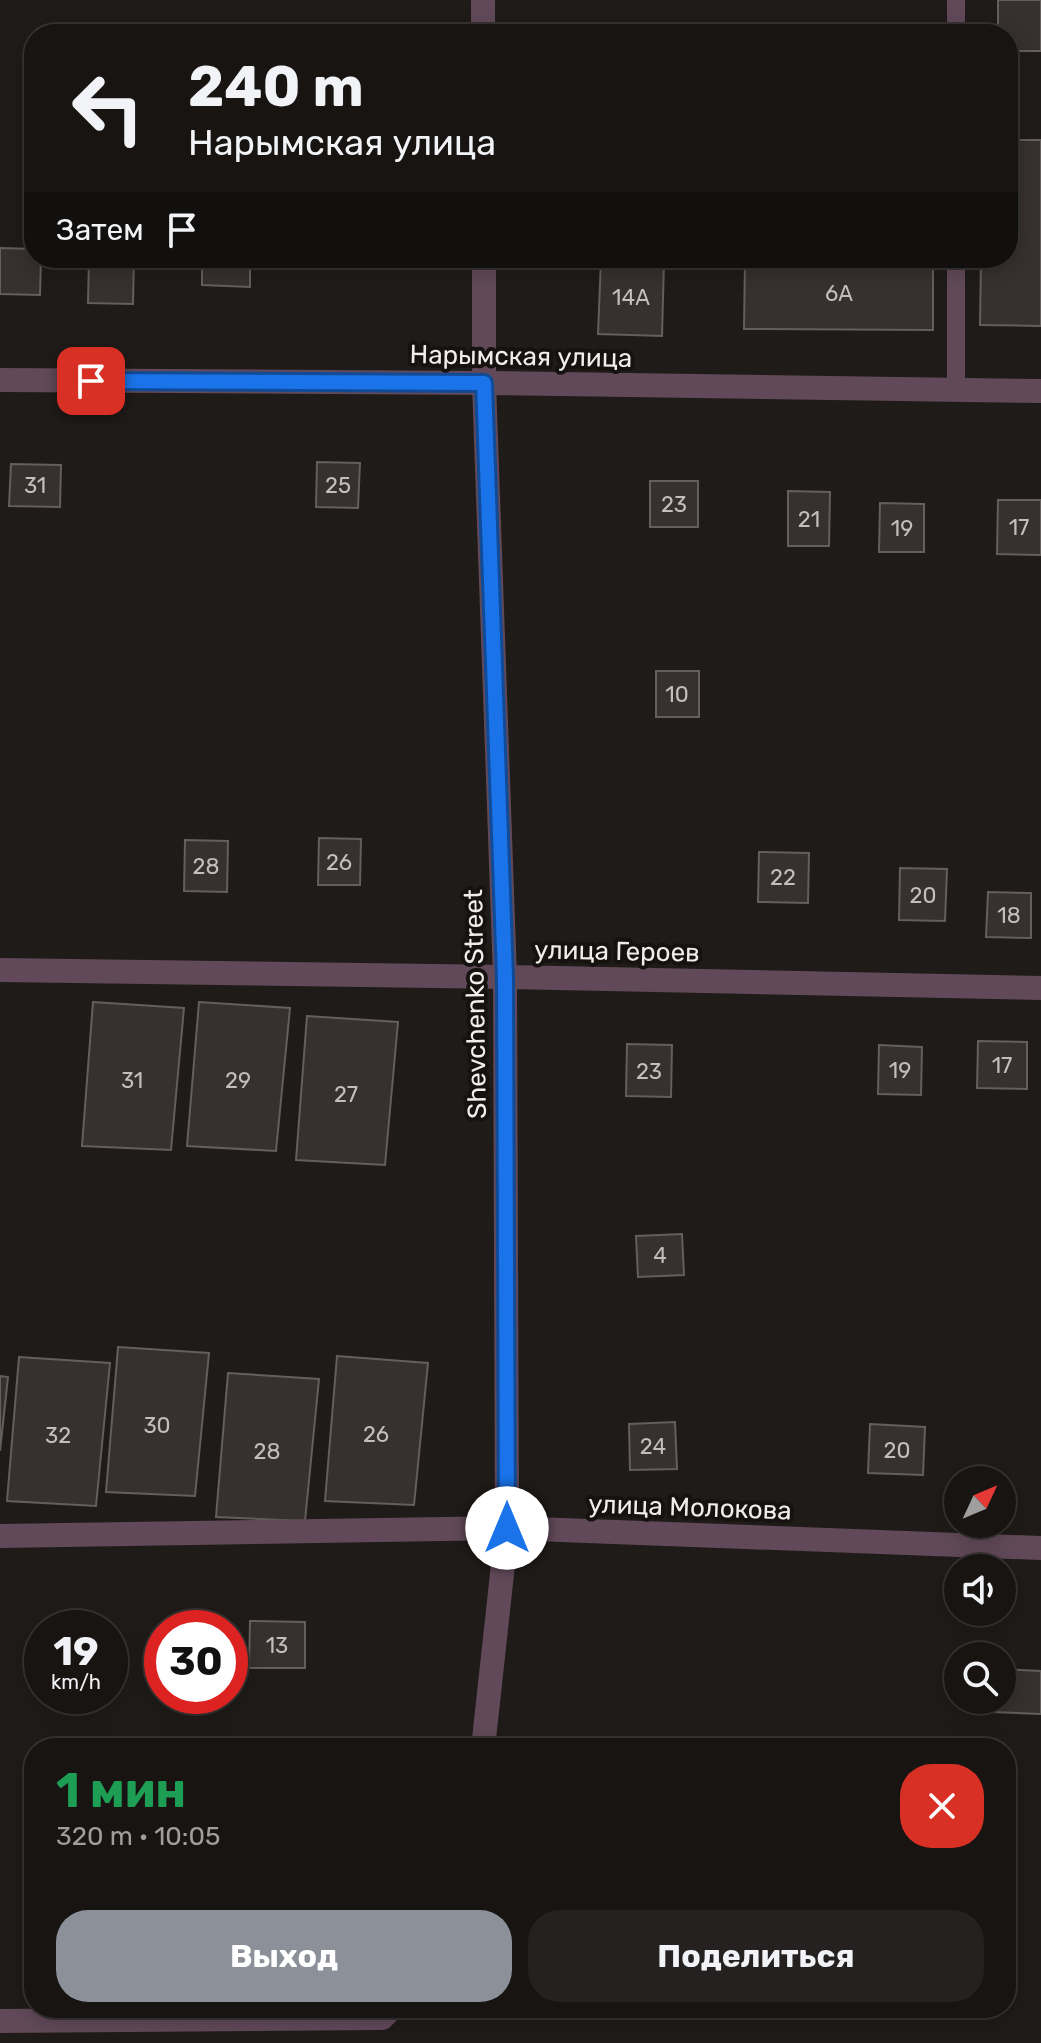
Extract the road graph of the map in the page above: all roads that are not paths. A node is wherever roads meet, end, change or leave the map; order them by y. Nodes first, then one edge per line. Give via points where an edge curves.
1 (483, 0) edge
2 (956, 0) edge
3 (483, 24) edge
4 (956, 24) edge
5 (484, 268) edge
6 (956, 268) edge
7 (0, 380) edge
8 (484, 383) junction
9 (956, 390) junction
10 (1041, 391) edge
11 (0, 970) edge
12 (505, 977) junction
13 (1041, 988) edge
14 (507, 1528) junction
15 (0, 1536) edge
16 (1041, 1548) edge
17 (484, 1738) edge
18 (382, 2018) edge
19 (0, 2021) edge

1 - 3 street
2 - 4 lane
5 - 8 street, Shevchenko Street
6 - 9 lane
7 - 8 street, Нарымская улица
8 - 9 street, Нарымская улица
8 - 12 street, Shevchenko Street
9 - 10 street, Нарымская улица
11 - 12 street, улица Героев
12 - 13 street, улица Героев
12 - 14 street, Shevchenko Street
14 - 15 street, улица Молокова
14 - 16 street, улица Молокова
14 - 17 street, Shevchenko Street
18 - 19 street

